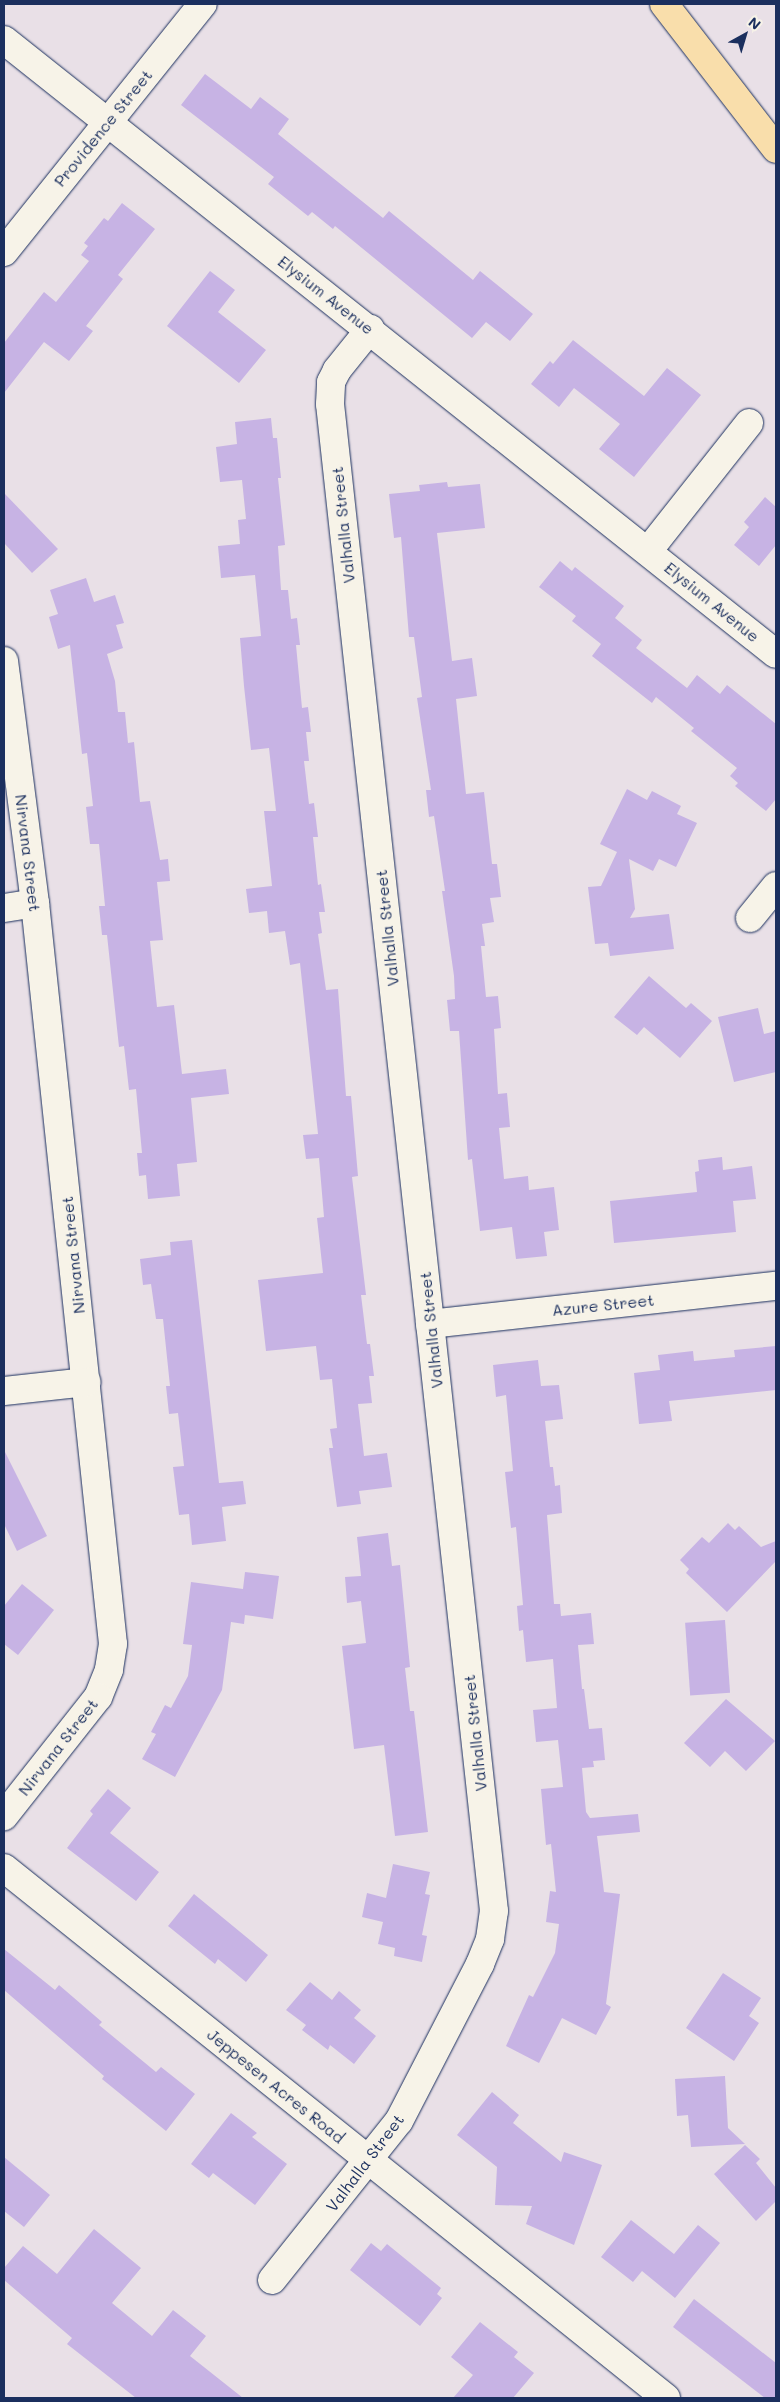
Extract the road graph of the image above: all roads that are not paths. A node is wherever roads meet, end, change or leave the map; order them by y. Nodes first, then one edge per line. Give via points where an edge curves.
1 (203, 4) edge
2 (664, 4) edge
3 (4, 40) edge
4 (107, 123) junction
5 (776, 149) edge
6 (4, 252) edge
7 (370, 329) junction
8 (749, 423) dead end
9 (648, 551) junction
10 (776, 654) edge
11 (4, 661) edge
12 (776, 886) edge
13 (35, 903) junction
14 (4, 908) edge
15 (750, 918) dead end
16 (776, 1286) edge
17 (430, 1324) junction
18 (87, 1382) junction
19 (4, 1391) edge
20 (4, 1816) edge
21 (4, 1868) edge
22 (369, 2160) junction
23 (272, 2280) dead end
24 (666, 2398) edge

1 - 4 street, Providence Street
2 - 5 highway
3 - 4 street, Elysium Avenue
4 - 6 street, Providence Street
4 - 7 street, Elysium Avenue
7 - 9 street, Elysium Avenue
7 - 17 street, Valhalla Street via 337,370 331,382 330,404
8 - 9 street, Elysium Avenue
9 - 10 street, Elysium Avenue
11 - 13 street, Nirvana Street
12 - 15 street
13 - 14 street
13 - 18 street, Nirvana Street
16 - 17 street, Azure Street
17 - 22 street, Valhalla Street via 493,1925 480,1964 399,2121
18 - 19 street
18 - 20 street, Nirvana Street via 112,1659 104,1684 90,1710
21 - 22 street, Jeppesen Acres Road
22 - 23 street, Valhalla Street
22 - 24 street, Jeppesen Acres Road

